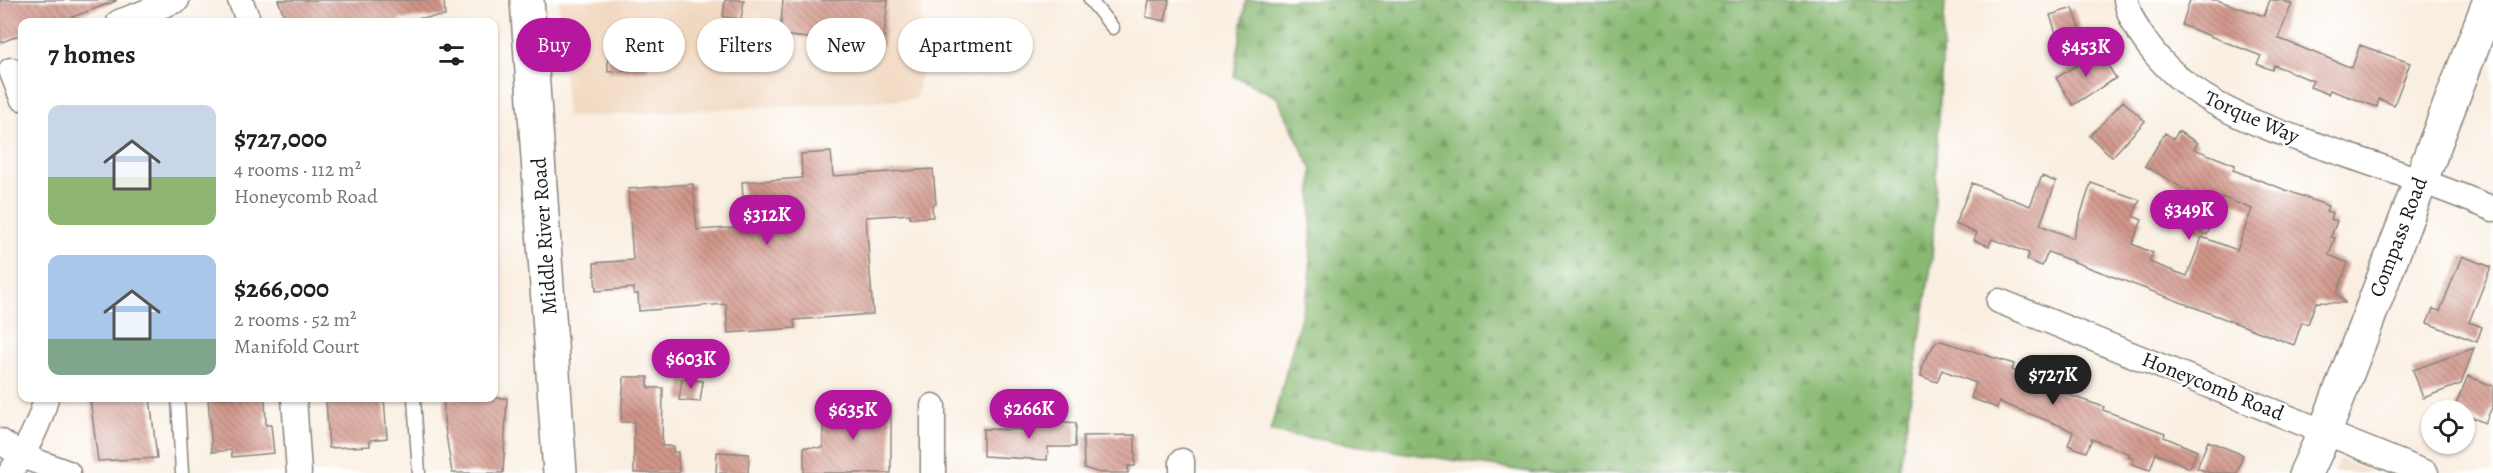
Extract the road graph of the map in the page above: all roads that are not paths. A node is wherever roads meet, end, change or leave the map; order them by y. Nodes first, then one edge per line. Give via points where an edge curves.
1 (177, 0) edge
2 (240, 0) edge
3 (527, 0) edge
4 (1090, 0) edge
5 (2126, 0) edge
6 (2490, 0) edge
7 (133, 18) edge
8 (247, 18) edge
9 (1113, 28) dead end
10 (11, 70) edge
11 (18, 88) edge
12 (2419, 181) junction
13 (2493, 209) edge
14 (1999, 301) dead end
15 (45, 402) edge
16 (178, 402) edge
17 (294, 402) edge
18 (414, 402) edge
19 (933, 406) dead end
20 (2324, 434) junction
21 (0, 441) edge
22 (16, 465) edge
23 (68, 473) edge
24 (182, 473) edge
25 (299, 473) edge
26 (419, 473) edge
27 (560, 473) edge
28 (933, 473) edge
29 (2306, 473) edge
30 (2426, 473) edge

1 - 7 street
2 - 8 street
3 - 27 street, Middle River Road
4 - 9 lane
5 - 12 street, Torque Way via 2135,27 2149,47 2201,96 2294,138
6 - 12 street, Compass Road
10 - 11 street
12 - 13 street, Torque Way
12 - 20 street, Compass Road
14 - 20 street, Honeycomb Road via 2291,417
15 - 22 street
16 - 24 lane
17 - 25 street
18 - 26 lane
19 - 28 street
20 - 29 street, Compass Road
20 - 30 street, Honeycomb Road
21 - 22 street
22 - 23 street

